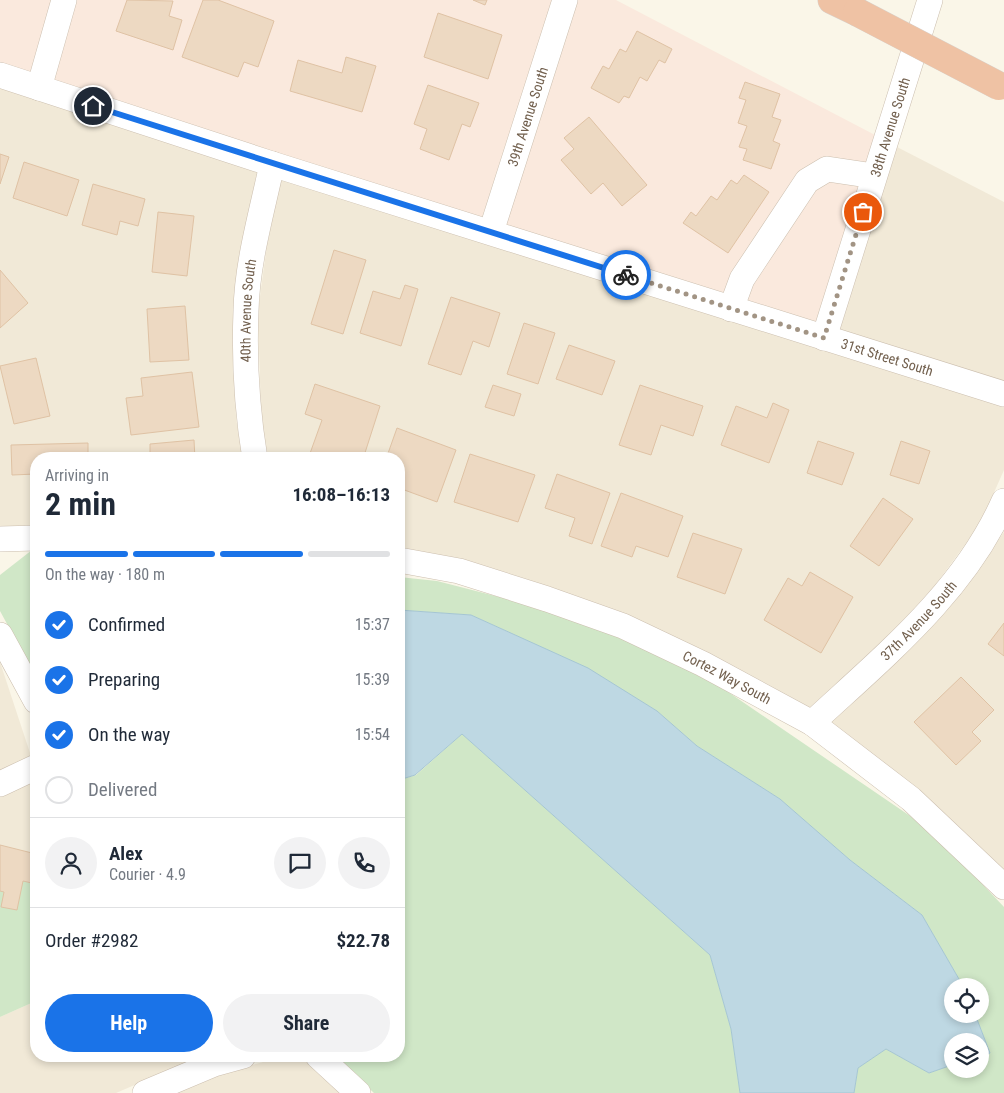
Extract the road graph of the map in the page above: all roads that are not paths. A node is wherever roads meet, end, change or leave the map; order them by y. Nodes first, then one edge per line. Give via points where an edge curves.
1 (64, 0) edge
2 (565, 0) edge
3 (832, 0) edge
4 (930, 0) edge
5 (0, 75) edge
6 (1001, 87) edge
7 (39, 88) junction
8 (272, 164) junction
9 (874, 176) junction
10 (491, 232) junction
11 (731, 309) junction
12 (824, 338) junction
13 (1004, 394) edge
14 (254, 452) edge
15 (1004, 501) edge
16 (30, 538) edge
17 (0, 539) edge
18 (405, 561) edge
19 (0, 635) edge
20 (30, 690) edge
21 (812, 723) junction
22 (30, 770) edge
23 (0, 784) edge
24 (1004, 887) edge
25 (221, 1062) edge
26 (324, 1062) edge
27 (145, 1093) edge
28 (358, 1093) edge

1 - 7 street
2 - 10 street, 39th Avenue South
3 - 6 highway, bridge
4 - 9 street, 38th Avenue South
5 - 7 street, 31st Street South
7 - 8 street, 31st Street South
8 - 10 street, 31st Street South
8 - 14 street, 40th Avenue South via 255,243 246,309 248,417
9 - 11 street via 827,170 807,181 742,279
9 - 12 street, 38th Avenue South
10 - 11 street, 31st Street South
11 - 12 street, 31st Street South
12 - 13 street, 31st Street South
15 - 21 street, 37th Avenue South via 992,529 943,596 905,637
16 - 17 street
18 - 21 street, Cortez Way South via 459,571 623,626 704,664
19 - 20 street
21 - 24 street, Cortez Way South via 911,799
22 - 23 street
25 - 27 street
26 - 28 street

